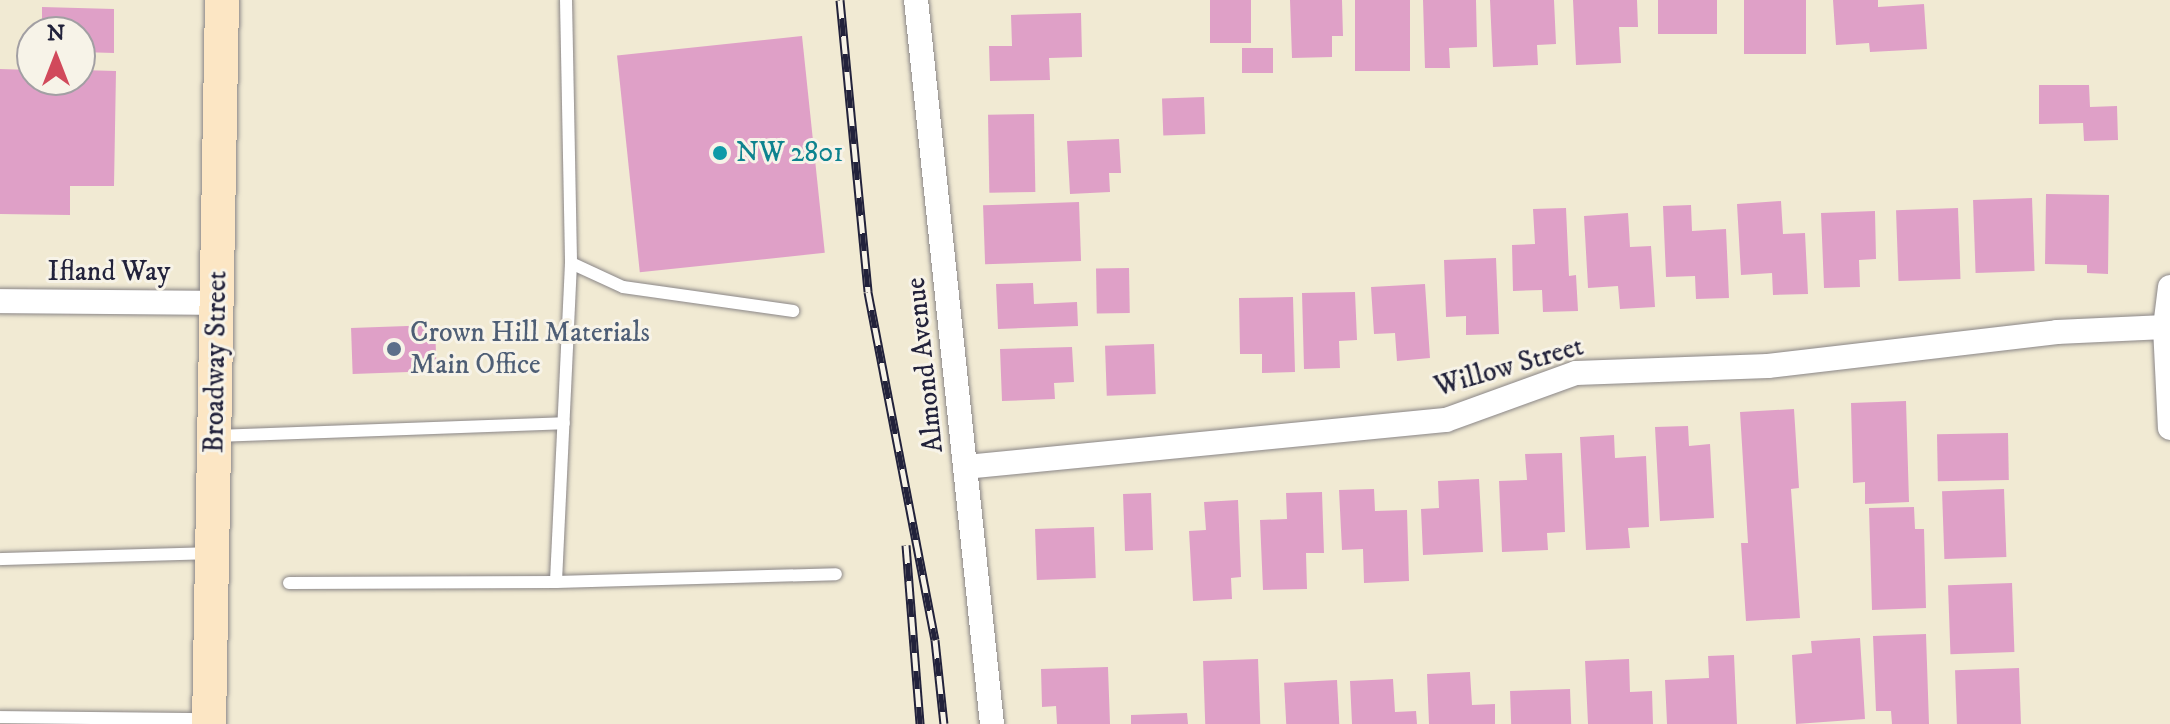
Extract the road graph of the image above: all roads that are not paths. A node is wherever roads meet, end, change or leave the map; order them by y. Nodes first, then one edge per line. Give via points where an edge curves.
1 (222, 0) edge
2 (566, 0) edge
3 (916, 0) edge
4 (571, 263) junction
5 (2170, 287) edge
6 (0, 301) edge
7 (218, 303) junction
8 (793, 311) dead end
9 (2165, 327) junction
10 (564, 423) junction
11 (2170, 428) edge
12 (215, 436) junction
13 (966, 467) junction
14 (213, 553) junction
15 (0, 559) edge
16 (836, 574) dead end
17 (556, 582) junction
18 (289, 583) dead end
19 (0, 717) edge
20 (209, 721) edge
21 (992, 724) edge

1 - 7 main road, Broadway Street
2 - 4 lane
3 - 13 street, Almond Avenue
4 - 8 lane via 623,287
4 - 10 lane
5 - 9 street
6 - 7 street, Ifland Way
7 - 12 main road, Broadway Street
9 - 11 street
9 - 13 street, Willow Street via 2057,332 1768,366 1576,373 1446,420
10 - 12 lane
10 - 17 lane
12 - 14 main road, Broadway Street
13 - 21 street, Almond Avenue
14 - 15 lane
14 - 20 main road, Broadway Street
16 - 17 lane
17 - 18 lane
19 - 20 lane

